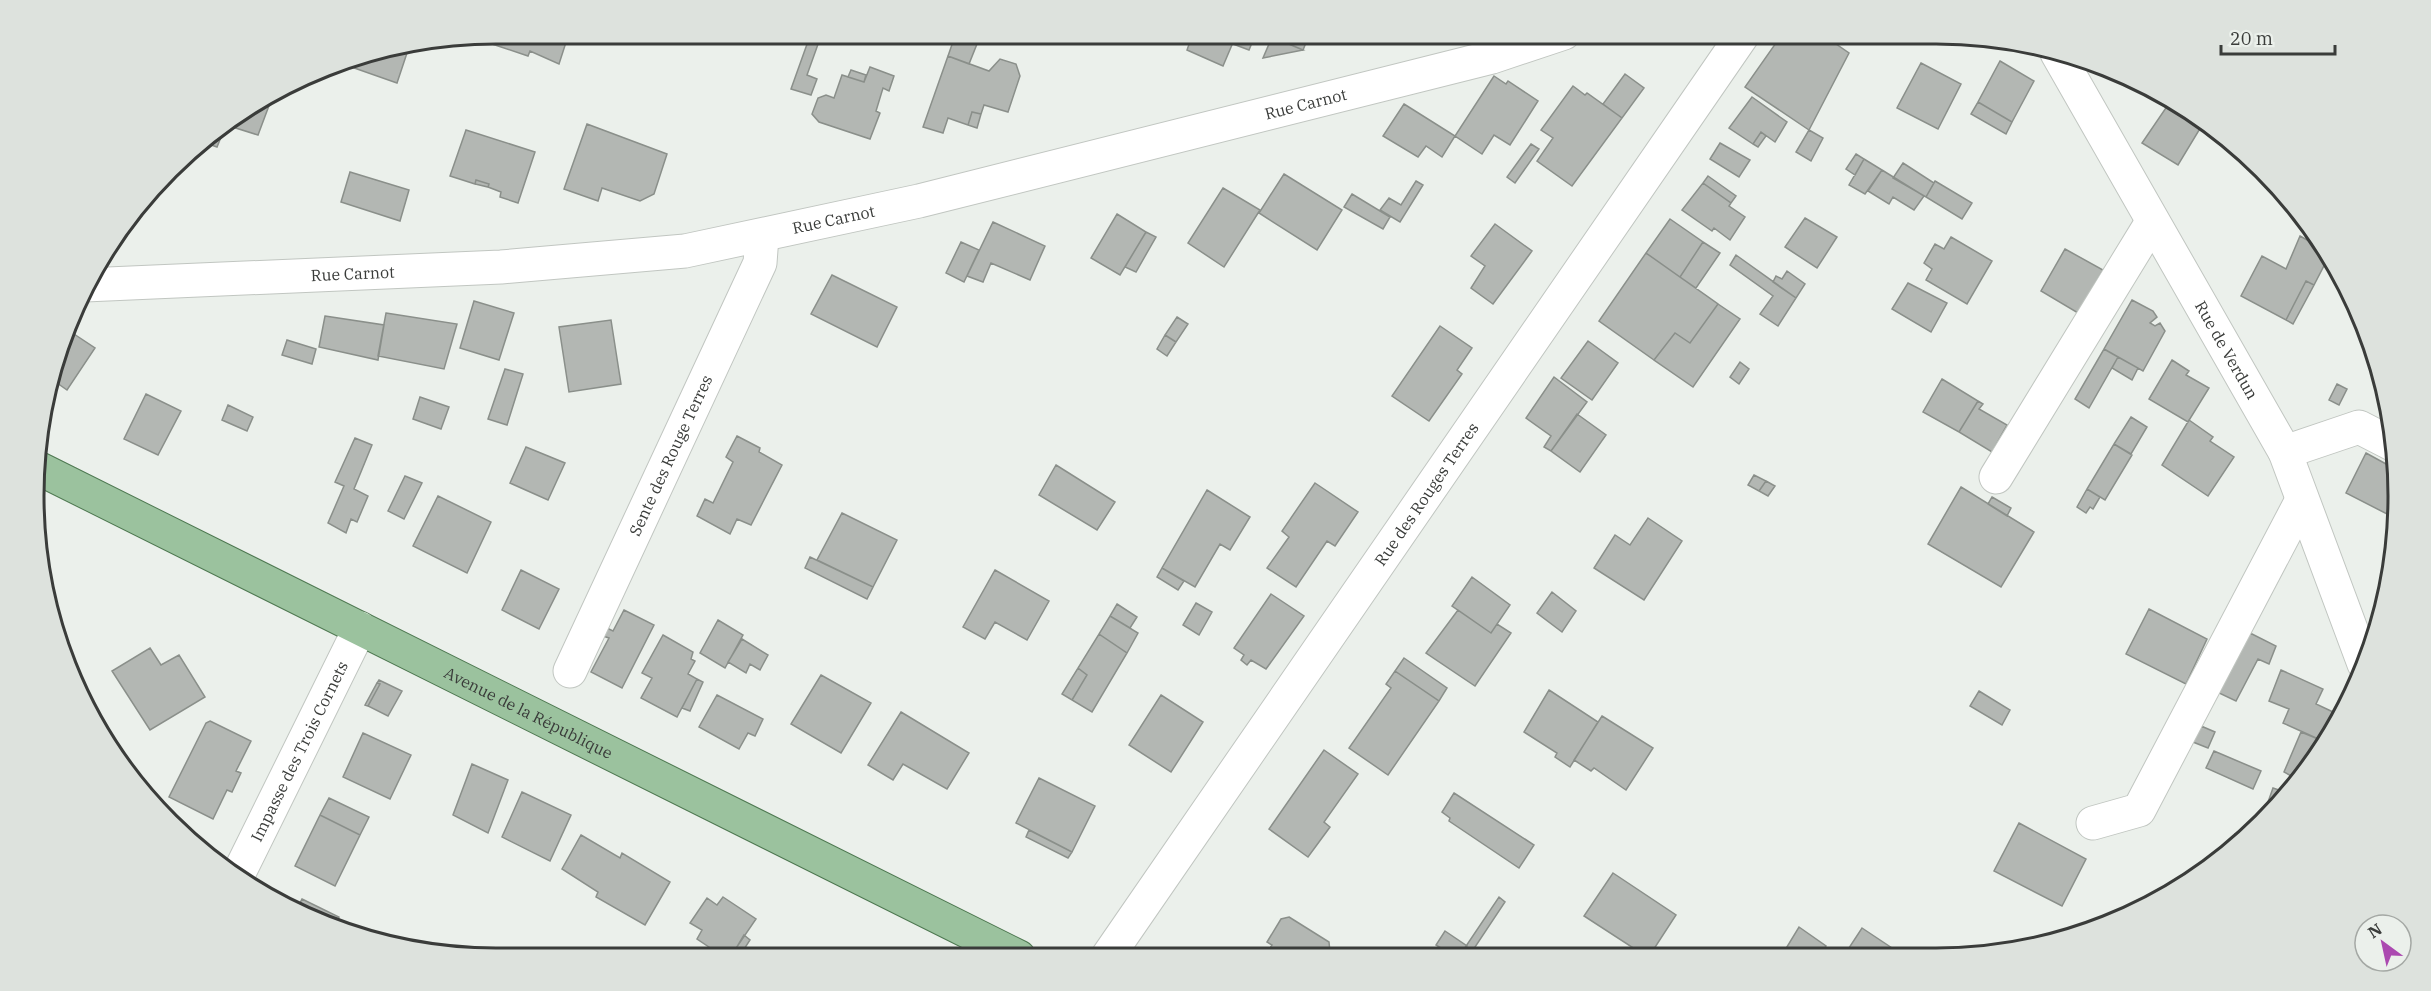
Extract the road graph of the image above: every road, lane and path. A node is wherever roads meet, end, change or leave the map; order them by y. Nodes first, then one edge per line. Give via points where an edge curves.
1 (1530, 44) edge
2 (1736, 44) edge
3 (2061, 61) edge
4 (2152, 222) junction
5 (762, 236) junction
6 (96, 285) edge
7 (2384, 441) edge
8 (2285, 452) junction
9 (44, 471) edge
10 (1996, 477) dead end
11 (2302, 501) junction
12 (360, 628) junction
13 (2359, 652) edge
14 (570, 671) dead end
15 (2093, 823) dead end
16 (241, 869) edge
17 (1001, 948) edge
18 (1114, 948) edge

1 - 5 street, Rue Carnot via 1480,60 930,198
2 - 18 street, Rue des Rouges Terres
3 - 4 street, Rue de Verdun
4 - 8 street, Rue de Verdun
4 - 10 street
5 - 6 street, Rue Carnot via 685,251 501,267
5 - 14 street, Sente des Rouge Terres via 760,263
7 - 8 street via 2359,427
8 - 11 street, Rue de Verdun
9 - 12 main road, Avenue de la République
11 - 13 street, Rue de Verdun
11 - 15 street via 2139,810
12 - 16 street, Impasse des Trois Cornets
12 - 17 main road, Avenue de la République

